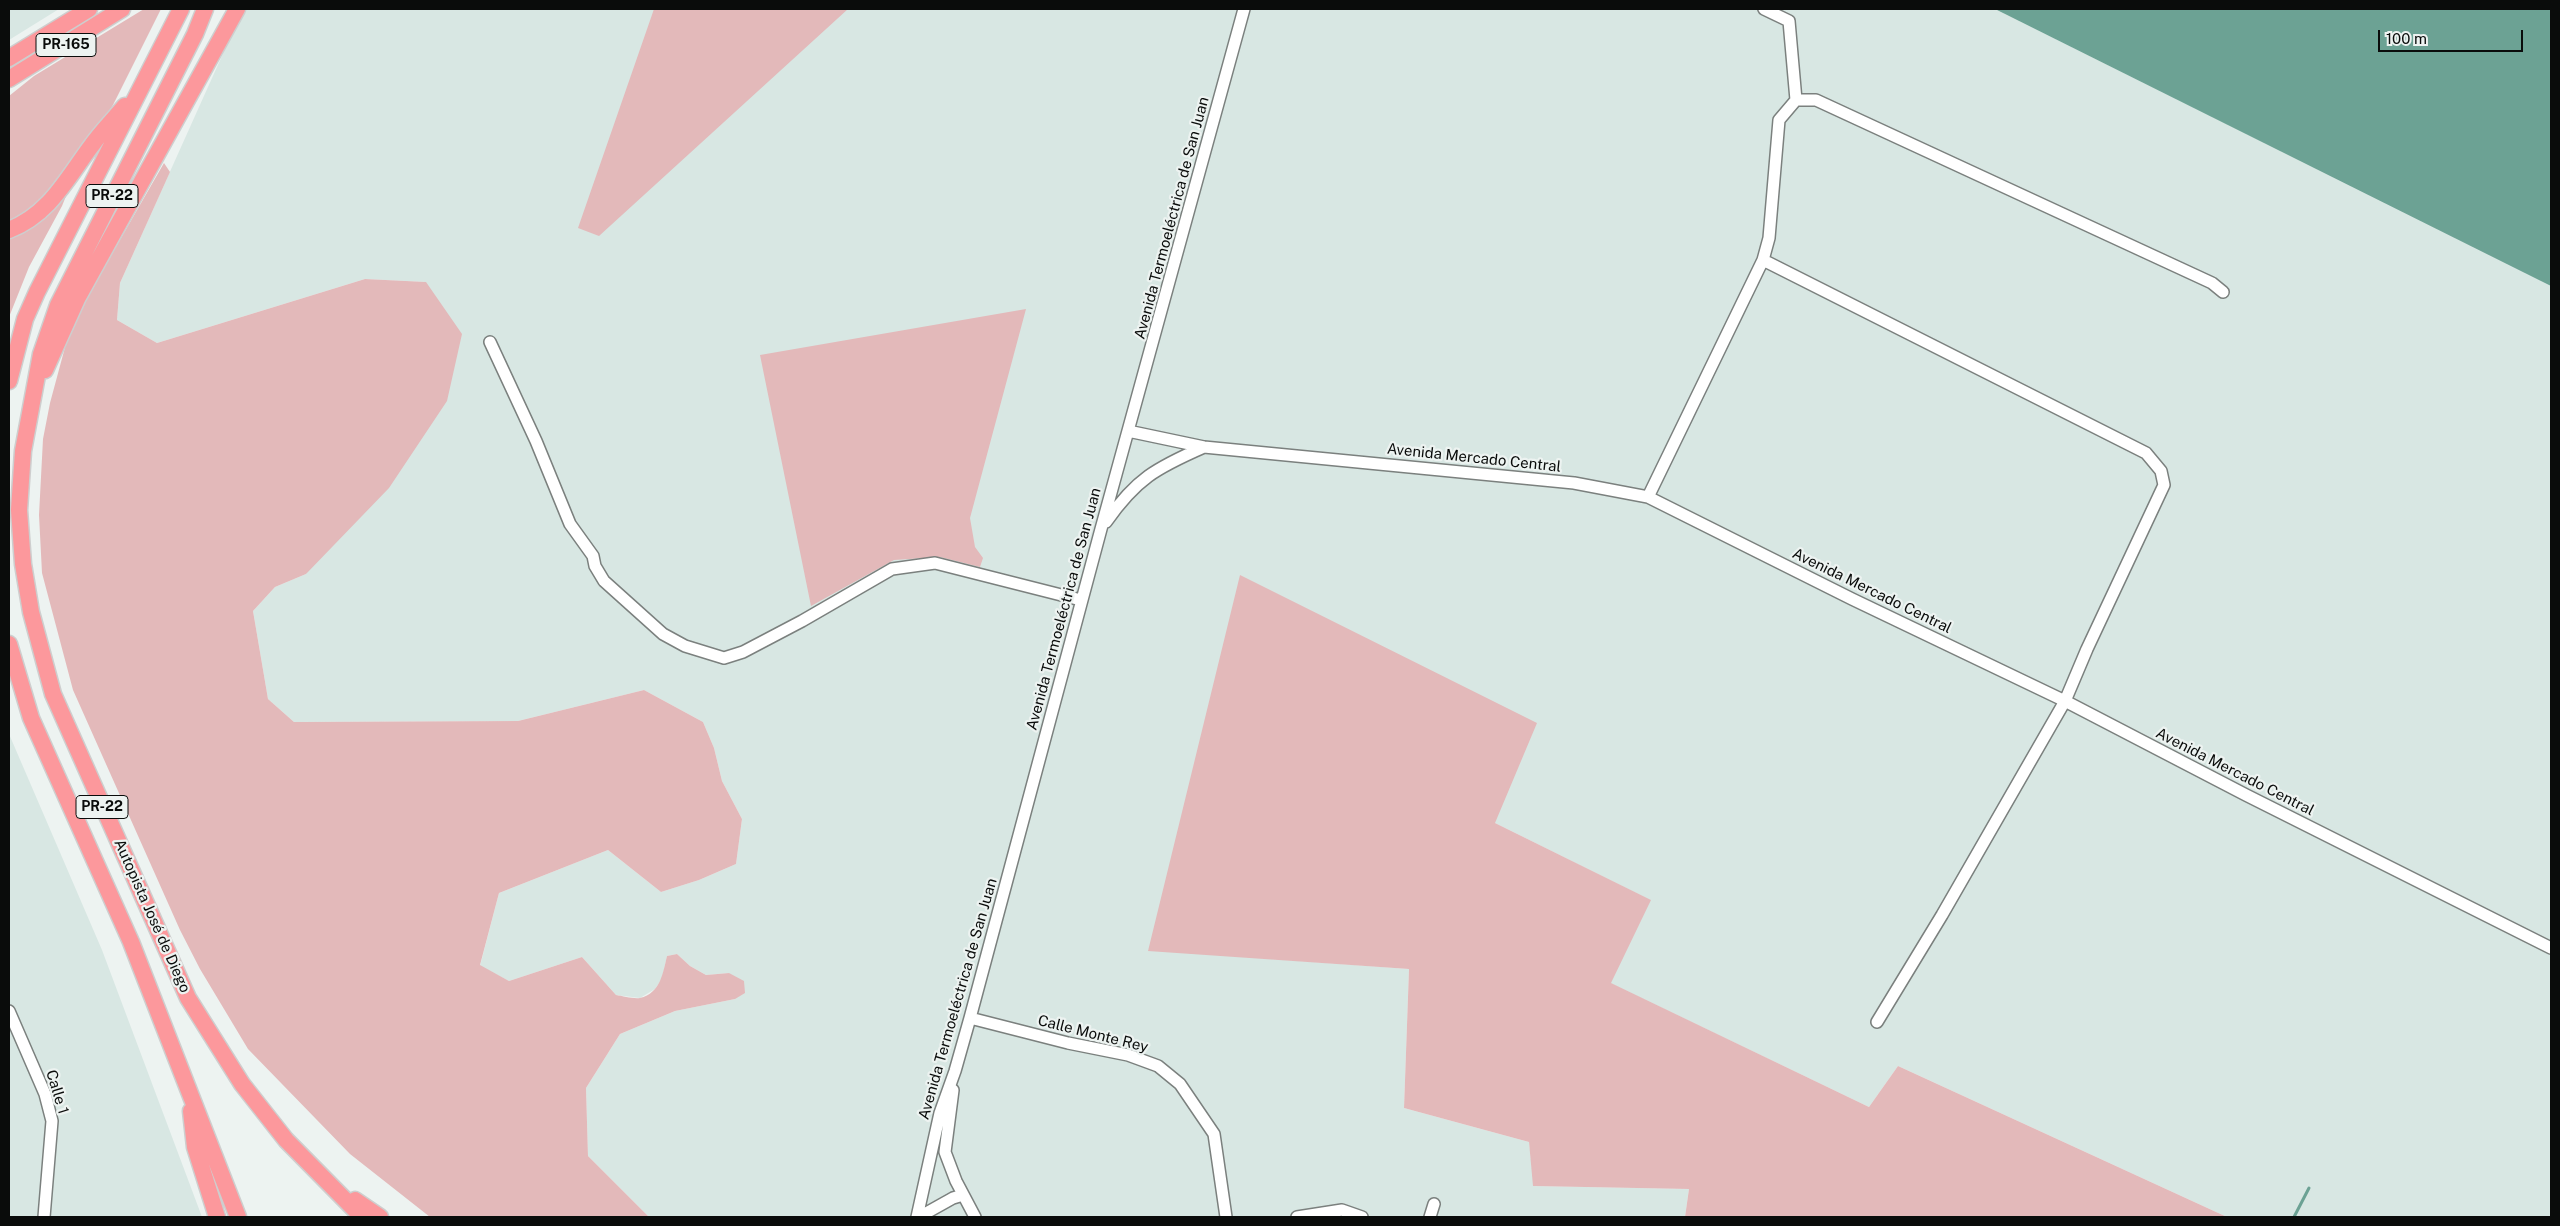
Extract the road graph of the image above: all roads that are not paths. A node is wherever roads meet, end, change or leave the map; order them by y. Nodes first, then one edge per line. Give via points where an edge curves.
1 (76, 9) edge
2 (89, 9) edge
3 (122, 9) edge
4 (181, 9) edge
5 (205, 9) edge
6 (237, 9) edge
7 (1244, 9) edge
8 (1764, 9) edge
9 (83, 34) junction
10 (39, 39) junction
11 (9, 58) edge
12 (9, 79) edge
13 (140, 90) junction
14 (9, 91) edge
15 (1796, 100) junction
16 (9, 230) edge
17 (1763, 260) junction
18 (2223, 292) dead end
19 (490, 342) dead end
20 (9, 381) edge
21 (35, 390) junction
22 (1128, 431) junction
23 (1204, 447) junction
24 (1648, 497) junction
25 (1100, 529) junction
26 (1081, 600) junction
27 (9, 644) edge
28 (9, 684) edge
29 (2066, 701) junction
30 (31, 718) junction
31 (2551, 948) edge
32 (9, 1011) edge
33 (970, 1018) junction
34 (1877, 1022) dead end
35 (956, 1071) junction
36 (189, 1091) junction
37 (320, 1177) junction
38 (964, 1195) junction
39 (1434, 1204) dead end
40 (44, 1217) edge
41 (217, 1217) edge
42 (238, 1217) edge
43 (362, 1217) edge
44 (380, 1217) edge
45 (918, 1217) edge
46 (976, 1217) edge
47 (1226, 1217) edge
48 (1298, 1217) edge
49 (1362, 1217) edge
50 (1430, 1217) edge

1 - 10 highway
2 - 10 highway, PR-165
3 - 9 highway, PR-165
4 - 13 highway, PR-22
5 - 21 highway, Autopista José de Diego / PR-22 via 58,305 41,354
6 - 21 highway via 78,299
7 - 22 street, Avenida Termoeléctrica de San Juan
8 - 15 street via 1789,21
9 - 12 highway, PR-165
9 - 14 highway
10 - 11 highway, PR-165
13 - 16 highway via 93,143 51,202 28,221
13 - 20 highway, PR-22 via 37,292 25,319
15 - 17 street via 1779,120 1769,238
15 - 18 street via 1816,100 2212,283
17 - 24 street
17 - 29 street via 2146,452 2161,471 2164,484
19 - 26 street via 536,440 570,524 593,556 604,581 663,634 685,646 724,658 743,652 892,569 935,563
21 - 37 highway, Autopista José de Diego / PR-22 via 22,451 19,510 31,612 53,694 188,998 242,1084
22 - 23 street, Avenida Mercado Central
22 - 25 street, Avenida Termoeléctrica de San Juan
23 - 24 street, Avenida Mercado Central via 1574,483
23 - 25 street via 1145,477 1125,495
24 - 29 street, Avenida Mercado Central
25 - 26 street, Avenida Termoeléctrica de San Juan
26 - 33 street, Avenida Termoeléctrica de San Juan
27 - 30 highway, Autopista José de Diego / PR-22
28 - 30 highway
29 - 31 street, Avenida Mercado Central
29 - 34 street
30 - 36 highway, Autopista José de Diego / PR-22 via 131,942
32 - 40 street, Calle 1 via 45,1094 52,1121
33 - 35 street, Avenida Termoeléctrica de San Juan
33 - 47 street, Calle Monte Rey via 1068,1043 1128,1054 1158,1066 1180,1084 1214,1134
35 - 38 street via 945,1152
35 - 45 street, Avenida Termoeléctrica de San Juan via 940,1114
36 - 41 highway via 194,1147
36 - 42 highway, Autopista José de Diego / PR-22
37 - 43 highway, Autopista José de Diego / PR-22
37 - 44 highway
38 - 45 street
38 - 46 street
39 - 50 street
48 - 49 street via 1342,1210

